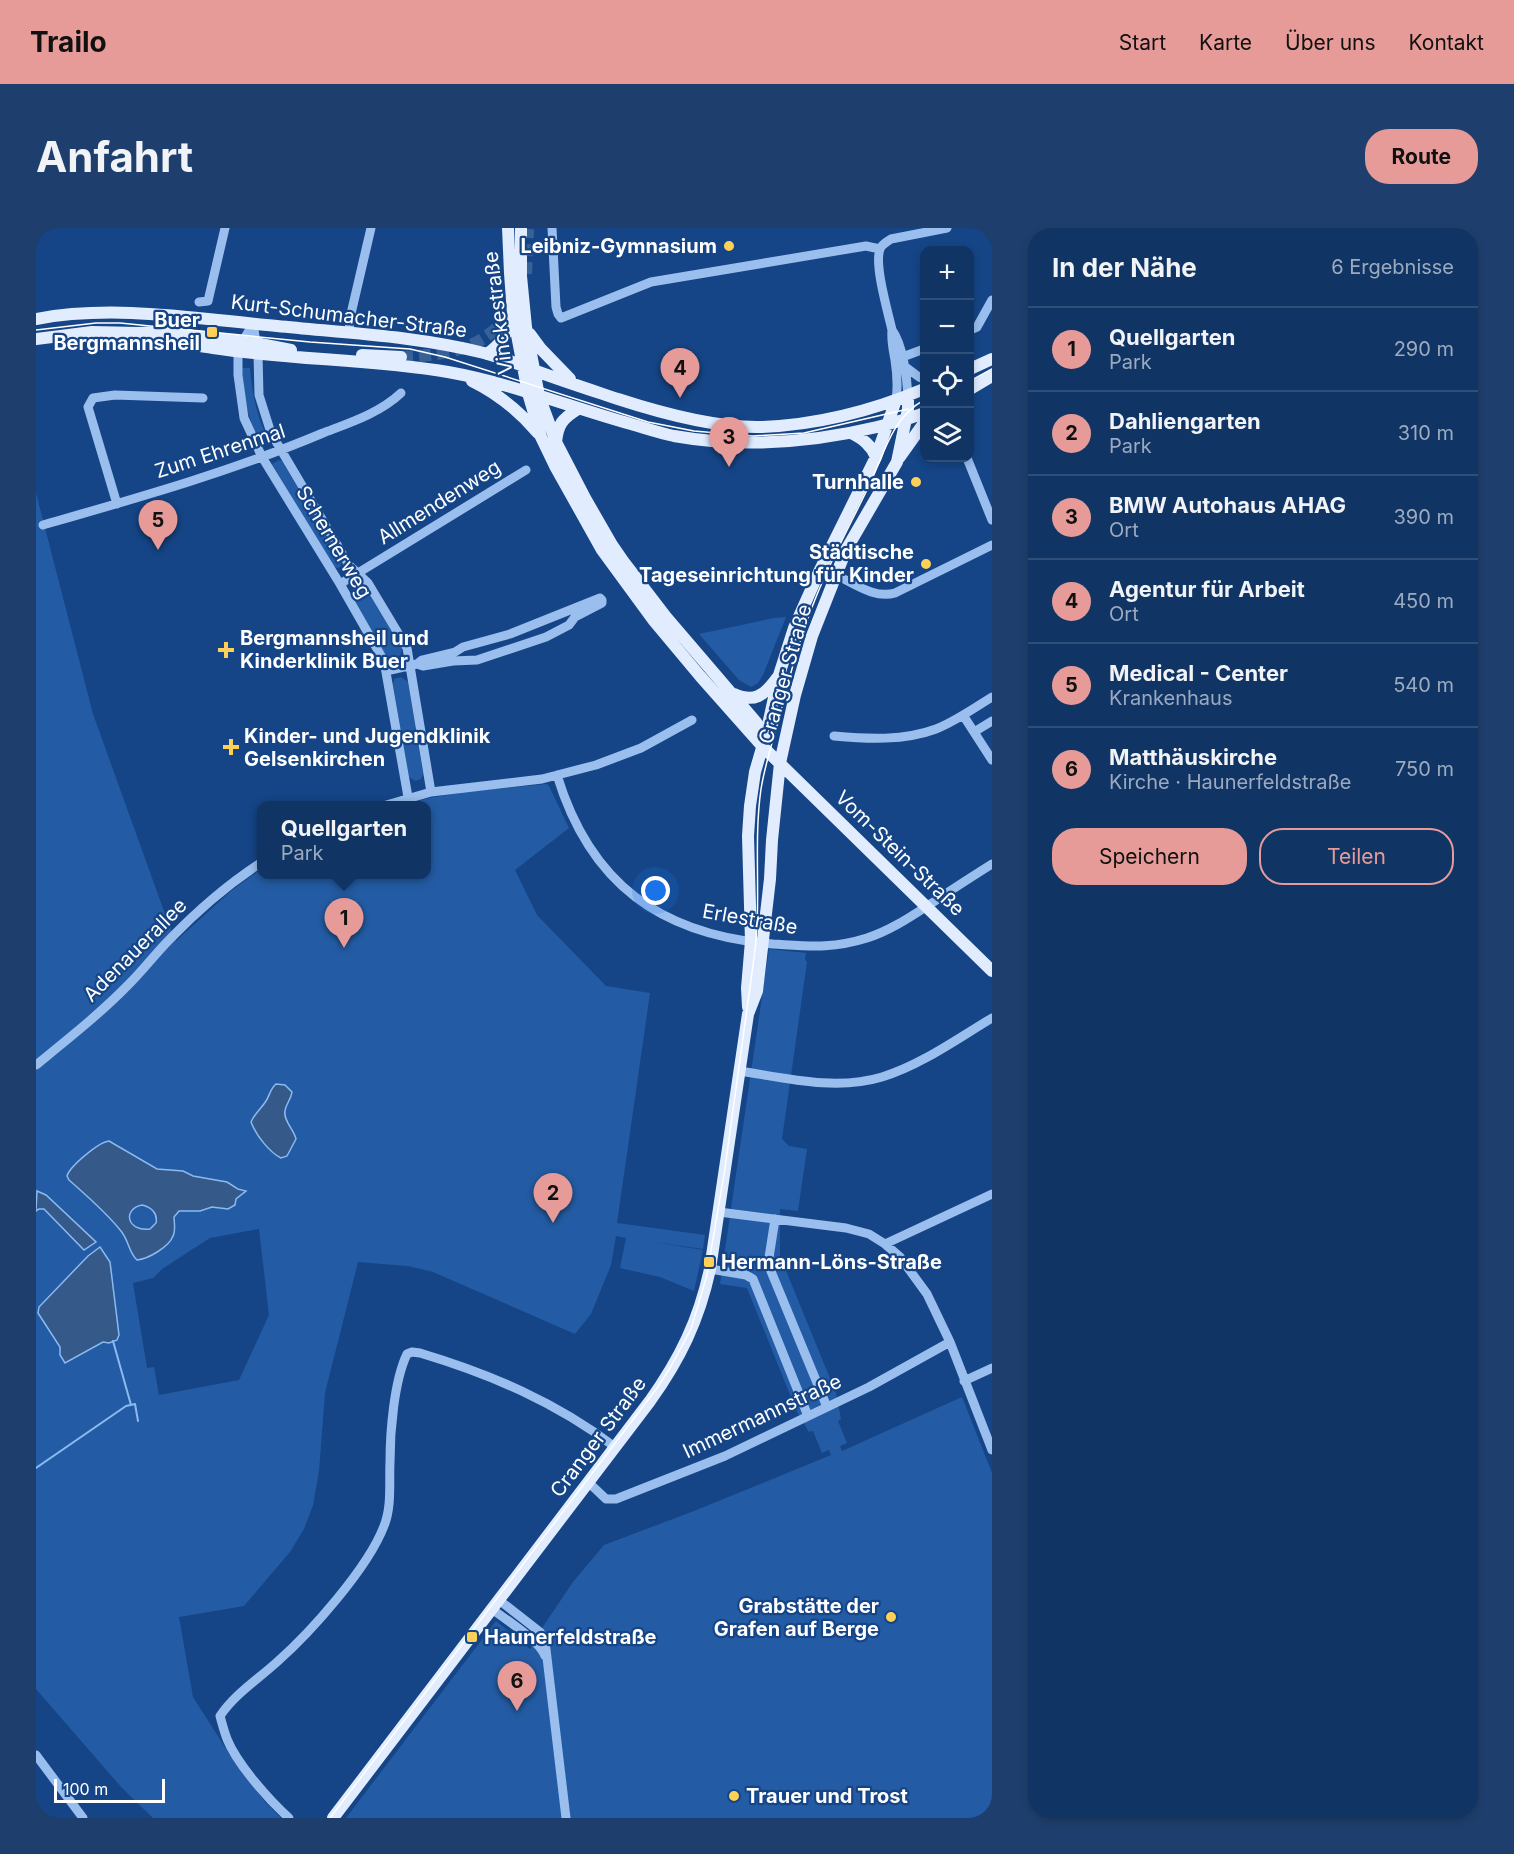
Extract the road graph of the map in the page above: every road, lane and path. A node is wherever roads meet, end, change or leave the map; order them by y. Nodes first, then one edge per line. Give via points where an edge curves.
1 (225, 228) edge
2 (371, 228) edge
3 (508, 228) edge
4 (521, 228) edge
5 (552, 228) edge
6 (947, 228) edge
7 (880, 249) junction
8 (992, 300) edge
9 (199, 302) dead end
10 (513, 314) junction
11 (36, 319) edge
12 (253, 324) junction
13 (526, 327) junction
14 (974, 327) edge
15 (349, 333) junction
16 (36, 339) edge
17 (240, 347) junction
18 (256, 349) junction
19 (920, 351) edge
20 (487, 354) junction
21 (401, 357) tunnel mouth
22 (992, 359) edge
23 (900, 361) junction
24 (522, 365) junction
25 (974, 367) edge
26 (535, 370) junction
27 (454, 374) junction
28 (992, 376) edge
29 (920, 377) edge
30 (576, 384) junction
31 (974, 386) edge
32 (920, 391) edge
33 (400, 393) dead end
34 (533, 394) junction
35 (203, 398) dead end
36 (902, 398) junction
37 (578, 409) junction
38 (920, 415) edge
39 (906, 420) junction
40 (887, 424) junction
41 (920, 429) edge
42 (851, 433) junction
43 (541, 436) junction
44 (556, 442) junction
45 (280, 451) junction
46 (262, 457) junction
47 (876, 457) junction
48 (897, 462) junction
49 (970, 462) edge
50 (526, 470) dead end
51 (117, 504) junction
52 (992, 520) edge
53 (43, 525) dead end
54 (992, 545) edge
55 (358, 573) junction
56 (836, 575) junction
57 (340, 584) junction
58 (565, 613) junction
59 (570, 625) junction
60 (510, 634) junction
61 (514, 648) junction
62 (456, 657) junction
63 (413, 664) junction
64 (386, 671) junction
65 (779, 675) junction
66 (731, 693) junction
67 (992, 697) edge
68 (963, 715) junction
69 (692, 720) dead end
70 (992, 721) edge
71 (974, 732) junction
72 (766, 734) junction
73 (834, 736) dead end
74 (762, 747) junction
75 (992, 760) edge
76 (780, 763) junction
77 (557, 776) junction
78 (431, 792) junction
79 (408, 797) junction
80 (397, 801) edge
81 (992, 864) edge
82 (257, 865) edge
83 (927, 906) junction
84 (757, 942) junction
85 (992, 971) edge
86 (992, 1018) edge
87 (36, 1065) edge
88 (740, 1071) junction
89 (992, 1194) edge
90 (720, 1212) junction
91 (775, 1219) junction
92 (885, 1244) junction
93 (710, 1269) junction
94 (950, 1342) junction
95 (992, 1368) edge
96 (964, 1380) junction
97 (827, 1407) junction
98 (808, 1416) junction
99 (615, 1446) junction
100 (992, 1450) edge
101 (588, 1482) junction
102 (495, 1604) junction
103 (36, 1755) edge
104 (83, 1818) edge
105 (289, 1818) edge
106 (333, 1818) edge
107 (566, 1818) edge

1 - 9 street via 208,301
2 - 15 street
3 - 10 main road, Vinckestraße
4 - 13 main road, Vinckestraße
5 - 7 street via 556,307 561,318 651,282 866,246
6 - 7 street via 891,239
7 - 23 street via 879,270 891,339
8 - 14 street
10 - 20 main road via 506,336
10 - 24 main road, Vinckestraße
11 - 12 main road, Kurt-Schumacher-Straße via 92,312
12 - 15 main road, Kurt-Schumacher-Straße
12 - 17 street
12 - 18 street, Schernerweg
13 - 26 main road, Vinckestraße
13 - 30 main road via 540,349
15 - 20 main road, Kurt-Schumacher-Straße via 452,345
16 - 17 main road, Kurt-Schumacher-Straße via 92,332 138,333 169,342
17 - 18 main road, Kurt-Schumacher-Straße
17 - 46 street, Schernerweg via 238,375 244,418
18 - 21 main road, Kurt-Schumacher-Straße
18 - 27 main road, Kurt-Schumacher-Straße
18 - 45 street, Schernerweg via 259,395
19 - 23 street
20 - 24 main road, Kurt-Schumacher-Straße
22 - 25 main road
23 - 29 street
23 - 36 street via 897,390
24 - 26 main road, Kurt-Schumacher-Straße
24 - 34 main road, Vinckestraße
26 - 30 main road, Kurt-Schumacher-Straße
26 - 34 main road, Vinckestraße
27 - 34 main road, Kurt-Schumacher-Straße
27 - 43 main road via 501,398
28 - 31 main road
30 - 36 main road, Kurt-Schumacher-Straße via 675,415 760,427 799,424
32 - 36 main road, Kurt-Schumacher-Straße
33 - 45 street, Zum Ehrenmal via 392,402 351,422
34 - 37 main road, Kurt-Schumacher-Straße
34 - 43 main road, Vom-Stein-Straße
34 - 44 main road, Vom-Stein-Straße
35 - 51 street via 93,398 88,407
36 - 39 main road, Cranger Straße via 908,409
36 - 40 main road, Cranger Straße
37 - 42 main road, Kurt-Schumacher-Straße via 674,436 719,441 807,440
37 - 44 main road via 564,417
38 - 39 main road, Kurt-Schumacher-Straße
39 - 40 main road, Kurt-Schumacher-Straße
39 - 48 main road, Cranger Straße
40 - 42 main road, Kurt-Schumacher-Straße
40 - 47 main road, Cranger Straße
41 - 48 main road
42 - 47 main road via 868,443
43 - 74 main road, Vom-Stein-Straße via 569,493 628,588
44 - 66 main road, Vom-Stein-Straße via 612,545 666,617
45 - 46 street, Zum Ehrenmal
45 - 55 street, Schernerweg
46 - 51 street, Zum Ehrenmal
46 - 57 street, Schernerweg
47 - 65 main road, Cranger Straße via 794,628
48 - 56 main road, Cranger Straße via 846,550
49 - 52 street
50 - 55 street, Allmendenweg
51 - 53 street, Zum Ehrenmal
54 - 56 street via 888,596
55 - 57 street, Allmendenweg
55 - 63 street, Schernerweg via 381,602
56 - 76 main road, Cranger Straße via 802,668
57 - 64 street, Schernerweg
58 - 59 street
58 - 59 street via 594,599 602,600 575,616
58 - 60 street
59 - 61 street
60 - 61 street
60 - 62 street via 463,647
61 - 62 street via 477,660
62 - 63 street via 423,666
63 - 64 street
63 - 78 street, Schernerweg
64 - 79 street, Schernerweg
65 - 66 main road via 753,699
65 - 72 main road, Cranger Straße
66 - 72 main road, Vom-Stein-Straße
67 - 68 street
68 - 71 street
68 - 73 street via 934,730 909,735 871,739
69 - 77 street via 641,748
70 - 71 street
71 - 75 street
72 - 74 main road, Cranger Straße
72 - 76 main road, Vom-Stein-Straße
74 - 76 main road, Vom-Stein-Straße
74 - 84 main road, Cranger Straße via 750,806 749,864
76 - 83 main road, Vom-Stein-Straße
76 - 84 main road, Cranger Straße
77 - 78 street
77 - 84 street, Erlestraße via 589,849 635,897 689,927
78 - 79 street
79 - 80 street
81 - 83 street, Erlestraße
82 - 87 street, Adenauerallee via 206,904 129,985
83 - 84 street, Erlestraße via 887,930 852,942 815,947
83 - 85 main road, Vom-Stein-Straße
84 - 88 main road, Cranger Straße via 757,991 748,1014
86 - 88 street via 927,1056 879,1078 814,1082
88 - 90 main road, Cranger Straße
89 - 92 street
90 - 91 street
90 - 93 main road, Cranger Straße
91 - 92 street via 846,1228 869,1234
91 - 97 street via 768,1264
92 - 94 street via 912,1271
93 - 98 street via 753,1279
93 - 99 main road, Cranger Straße via 699,1311 683,1348 666,1379
94 - 96 street
94 - 97 street, Immermannstraße
95 - 96 street
96 - 100 street
97 - 98 street, Immermannstraße
98 - 101 street, Immermannstraße via 725,1456 616,1499 606,1498
99 - 101 main road, Cranger Straße
99 - 105 street via 533,1396 490,1376 420,1353 407,1354 394,1414 389,1500 379,1537 366,1560 305,1635 230,1702 220,1716 240,1760
101 - 102 main road, Cranger Straße
102 - 106 main road, Cranger Straße
102 - 107 street via 533,1639 548,1666
103 - 104 street

